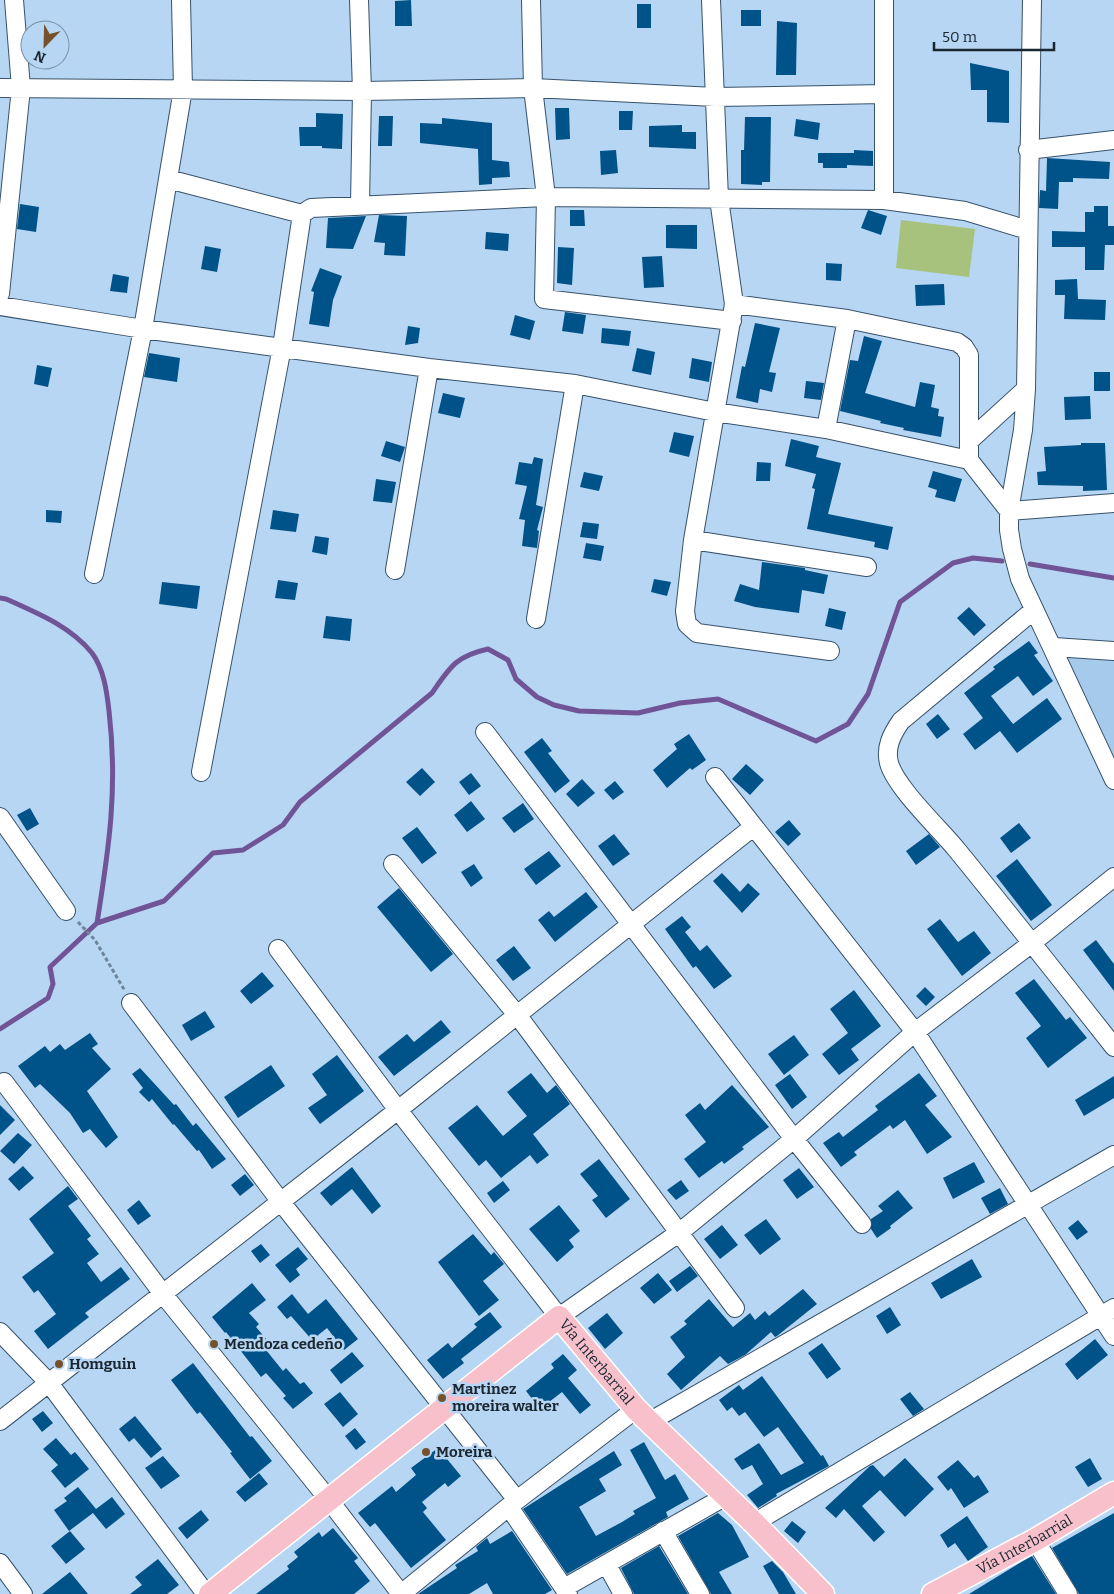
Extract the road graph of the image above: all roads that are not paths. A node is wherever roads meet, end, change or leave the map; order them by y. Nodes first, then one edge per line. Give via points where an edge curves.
1 (14, 0) edge
2 (181, 0) edge
3 (359, 0) edge
4 (531, 0) edge
5 (711, 0) edge
6 (884, 0) edge
7 (1032, 0) edge
8 (0, 88) edge
9 (20, 88) junction
10 (533, 88) junction
11 (183, 89) junction
12 (362, 91) junction
13 (884, 94) junction
14 (715, 97) junction
15 (1114, 140) edge
16 (1028, 150) junction
17 (168, 179) junction
18 (546, 197) junction
19 (719, 199) junction
20 (884, 200) junction
21 (360, 205) junction
22 (302, 214) junction
23 (1028, 230) junction
24 (0, 294) edge
25 (0, 306) edge
26 (733, 312) junction
27 (847, 319) junction
28 (143, 329) junction
29 (282, 347) junction
30 (429, 368) junction
31 (575, 384) junction
32 (1026, 389) junction
33 (715, 412) junction
34 (826, 429) junction
35 (969, 442) junction
36 (969, 460) junction
37 (1114, 503) edge
38 (1009, 511) junction
39 (693, 540) junction
40 (868, 567) dead end
41 (394, 570) dead end
42 (94, 574) dead end
43 (1034, 610) junction
44 (536, 618) dead end
45 (1054, 647) junction
46 (830, 651) dead end
47 (1114, 651) edge
48 (485, 732) dead end
49 (201, 772) dead end
50 (715, 777) dead end
51 (1114, 780) edge
52 (1, 819) edge
53 (753, 827) junction
54 (393, 864) dead end
55 (1114, 877) edge
56 (72, 917) road end
57 (631, 925) junction
58 (1032, 943) junction
59 (278, 949) dead end
60 (131, 1002) road end
61 (518, 1016) junction
62 (915, 1032) junction
63 (1114, 1046) edge
64 (4, 1082) dead end
65 (398, 1110) junction
66 (794, 1139) junction
67 (1114, 1155) edge
68 (281, 1202) junction
69 (1029, 1204) junction
70 (862, 1224) dead end
71 (680, 1232) junction
72 (163, 1294) junction
73 (735, 1308) dead end
74 (1107, 1312) edge
75 (559, 1317) junction
76 (0, 1332) edge
77 (1114, 1336) edge
78 (49, 1383) junction
79 (443, 1408) junction
80 (642, 1415) junction
81 (0, 1421) edge
82 (1114, 1493) edge
83 (726, 1496) junction
84 (329, 1500) junction
85 (513, 1504) junction
86 (754, 1523) junction
87 (663, 1531) junction
88 (1034, 1540) junction
89 (0, 1563) edge
90 (606, 1565) junction
91 (566, 1591) edge
92 (23, 1594) edge
93 (206, 1594) edge
94 (210, 1594) edge
95 (401, 1594) edge
96 (623, 1594) edge
97 (700, 1594) edge
98 (823, 1594) edge
99 (933, 1594) edge
100 (1068, 1594) edge

1 - 9 street
2 - 11 street
3 - 12 street
4 - 10 street
5 - 14 street
6 - 13 street
7 - 16 street
8 - 9 street
9 - 11 street
9 - 24 street
10 - 12 street
10 - 14 street
10 - 18 street
11 - 12 street
11 - 17 street
12 - 21 street
13 - 14 street
13 - 20 street
14 - 19 street
15 - 16 street
16 - 23 street
17 - 22 street
17 - 28 street
18 - 19 street
18 - 21 street
18 - 26 street via 544,299
19 - 20 street
19 - 26 street
20 - 23 street via 965,211
21 - 22 street via 311,208
22 - 29 street
23 - 32 street
25 - 28 street
26 - 27 street
26 - 33 street
27 - 34 street
27 - 35 street via 957,342 964,347 969,355
28 - 29 street
28 - 42 street
29 - 30 street
29 - 49 street
30 - 31 street
30 - 41 street
31 - 33 street
31 - 44 street
32 - 35 street
32 - 38 street via 1024,430
33 - 34 street
33 - 39 street
34 - 36 street
35 - 36 street
36 - 38 street
37 - 38 street
38 - 43 street via 1012,549 1020,579
39 - 40 street
39 - 46 street via 685,611 687,624 697,633
43 - 45 street
43 - 58 street via 900,720 888,751 890,765 901,784
45 - 47 street
45 - 51 street
48 - 57 street
50 - 53 street
52 - 56 street
53 - 57 street
53 - 62 street
54 - 61 street
55 - 58 street
57 - 61 street
57 - 66 street
58 - 62 street
58 - 63 street
59 - 65 street
60 - 68 street
61 - 65 street
61 - 71 street
62 - 66 street
62 - 69 street
64 - 72 street
65 - 68 street
65 - 75 street
66 - 70 street
66 - 71 street
67 - 69 street
68 - 72 street
68 - 79 street
69 - 74 street
69 - 80 street
71 - 73 street
71 - 75 street
72 - 78 street
72 - 84 street
74 - 77 street
74 - 86 street
75 - 79 main road, Vía Interbarrial
75 - 80 main road, Vía Interbarrial
76 - 78 street
78 - 81 street
78 - 93 street
79 - 84 main road, Vía Interbarrial
79 - 85 street
80 - 83 main road, Vía Interbarrial
80 - 85 street
82 - 88 main road, Vía Interbarrial
83 - 86 main road, Vía Interbarrial
83 - 87 street
84 - 94 main road, Vía Interbarrial
84 - 95 street
85 - 91 street
85 - 95 street
86 - 98 main road, Vía Interbarrial
87 - 90 street
87 - 97 street
88 - 99 main road, Vía Interbarrial
88 - 100 street
89 - 92 street
90 - 91 street
90 - 96 street

